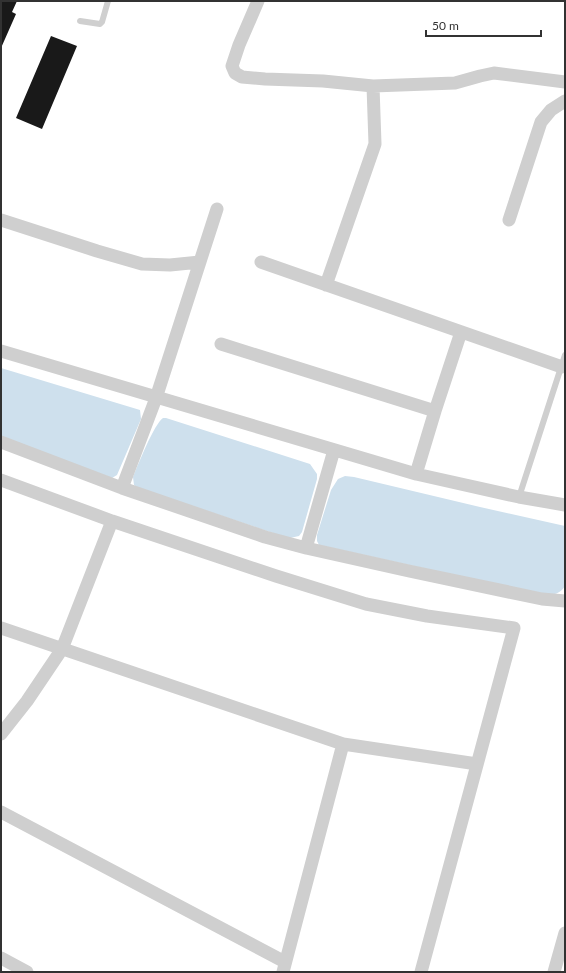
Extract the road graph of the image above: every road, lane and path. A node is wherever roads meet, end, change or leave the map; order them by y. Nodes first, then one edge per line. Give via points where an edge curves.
1 (108, 1) edge
2 (258, 1) edge
3 (80, 21) dead end
4 (565, 82) edge
5 (373, 86) junction
6 (565, 101) edge
7 (217, 209) dead end
8 (1, 220) edge
9 (509, 220) dead end
10 (200, 262) junction
11 (261, 262) dead end
12 (326, 285) junction
13 (461, 332) junction
14 (221, 344) dead end
15 (1, 351) edge
16 (563, 361) edge
17 (156, 398) junction
18 (435, 411) junction
19 (1, 442) edge
20 (334, 450) junction
21 (416, 474) junction
22 (1, 480) edge
23 (122, 488) junction
24 (519, 497) junction
25 (565, 505) edge
26 (112, 521) junction
27 (306, 548) junction
28 (565, 601) edge
29 (1, 628) edge
30 (62, 649) junction
31 (1, 734) edge
32 (344, 744) junction
33 (477, 764) junction
34 (1, 812) edge
35 (565, 933) edge
36 (1, 958) edge
37 (284, 967) edge
38 (27, 972) edge
39 (421, 972) edge
40 (554, 972) edge

1 - 3 lane via 100,24
2 - 5 street via 232,66 235,74 242,77
4 - 5 street via 494,73 455,83
5 - 12 street via 375,144
6 - 9 street via 551,110 541,122
7 - 10 street
8 - 10 street via 142,264
10 - 17 street
11 - 12 street
12 - 13 street
13 - 16 street
13 - 18 street
14 - 18 street
15 - 17 street
16 - 24 lane
17 - 20 street
17 - 23 street
18 - 21 street
19 - 23 street
20 - 21 street
20 - 27 street
21 - 24 street
22 - 26 street
23 - 27 street via 265,537
24 - 25 street
26 - 30 street
26 - 33 street via 366,604 427,616 514,628
27 - 28 street via 542,599
29 - 30 street
30 - 31 street
30 - 32 street
32 - 33 street
32 - 37 street
33 - 39 street
34 - 37 street
35 - 40 street
36 - 38 street

